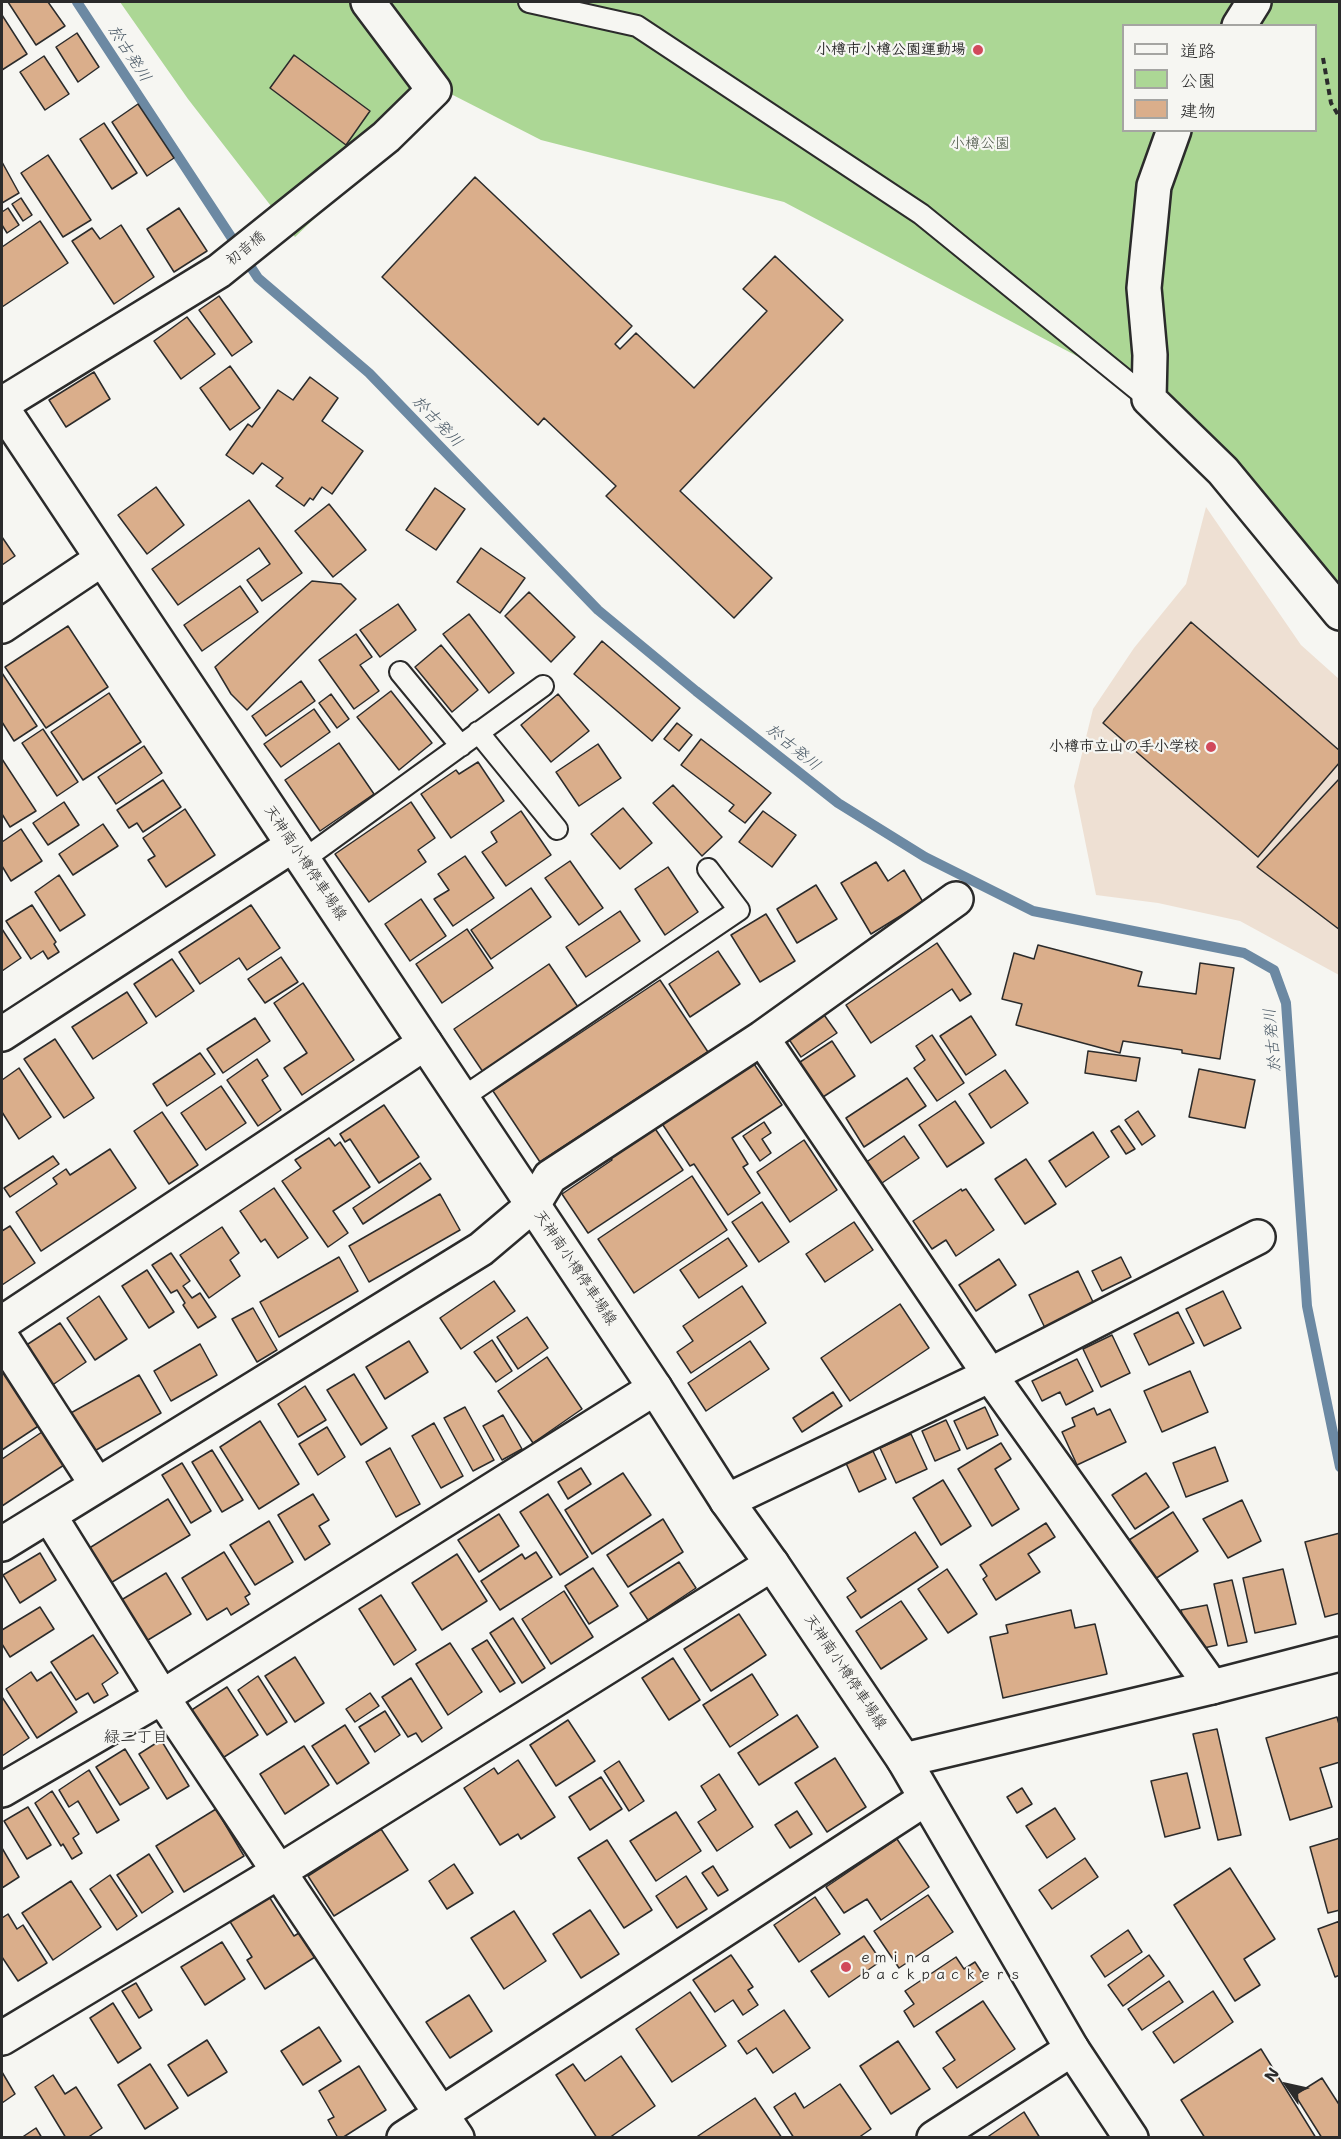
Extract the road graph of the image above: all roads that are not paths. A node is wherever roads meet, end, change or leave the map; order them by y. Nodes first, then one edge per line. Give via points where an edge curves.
1 (368, 2) edge
2 (529, 2) edge
3 (1254, 2) edge
4 (1240, 24) edge
5 (1173, 132) edge
6 (1149, 399) junction
7 (2, 406) edge
8 (102, 559) junction
9 (1340, 613) edge
10 (2, 626) edge
11 (400, 672) dead end
12 (543, 686) dead end
13 (478, 732) junction
14 (460, 746) junction
15 (557, 829) dead end
16 (298, 853) junction
17 (708, 869) dead end
18 (956, 899) dead end
19 (2, 1034) edge
20 (762, 1038) junction
21 (425, 1043) junction
22 (462, 1098) junction
23 (533, 1205) junction
24 (1258, 1237) dead end
25 (2, 1323) edge
26 (2, 1338) edge
27 (990, 1375) junction
28 (655, 1388) junction
29 (97, 1485) junction
30 (727, 1501) junction
31 (49, 1515) junction
32 (2, 1544) edge
33 (772, 1564) junction
34 (1340, 1654) edge
35 (1212, 1687) junction
36 (162, 1697) junction
37 (904, 1760) junction
38 (2, 1790) edge
39 (925, 1799) junction
40 (280, 1871) junction
41 (2, 2038) edge
42 (1072, 2049) junction
43 (449, 2126) edge
44 (404, 2138) edge
45 (934, 2138) edge
46 (1131, 2138) edge

1 - 7 street, 初音橋 via 434,90 386,136 219,271
2 - 6 lane via 637,26 921,214
3 - 4 street
5 - 6 street via 1154,186 1144,288
6 - 9 street via 1223,471
7 - 8 street, 天神南小樽停車場線
8 - 10 street
8 - 16 street, 天神南小樽停車場線
11 - 14 lane
12 - 13 lane
13 - 14 lane
13 - 15 lane
14 - 16 lane
16 - 19 street
16 - 21 street, 天神南小樽停車場線
17 - 22 lane via 739,910
18 - 20 street
20 - 23 street via 550,1177
20 - 27 street
21 - 22 street, 天神南小樽停車場線
21 - 25 street
22 - 23 street, 天神南小樽停車場線
23 - 28 street, 天神南小樽停車場線
23 - 29 street via 481,1249
24 - 27 street
26 - 29 street
27 - 30 street
27 - 35 street
28 - 30 street, 天神南小樽停車場線
28 - 36 street
29 - 31 street
30 - 33 street, 天神南小樽停車場線
31 - 32 street
31 - 36 street
33 - 37 street, 天神南小樽停車場線
33 - 40 street
34 - 35 street
35 - 37 street
36 - 38 street
36 - 40 street
37 - 39 street, 天神南小樽停車場線
39 - 42 street, 天神南小樽停車場線
39 - 43 street
40 - 41 street
40 - 43 street
42 - 45 street
42 - 46 street, 天神南小樽停車場線
43 - 44 street

